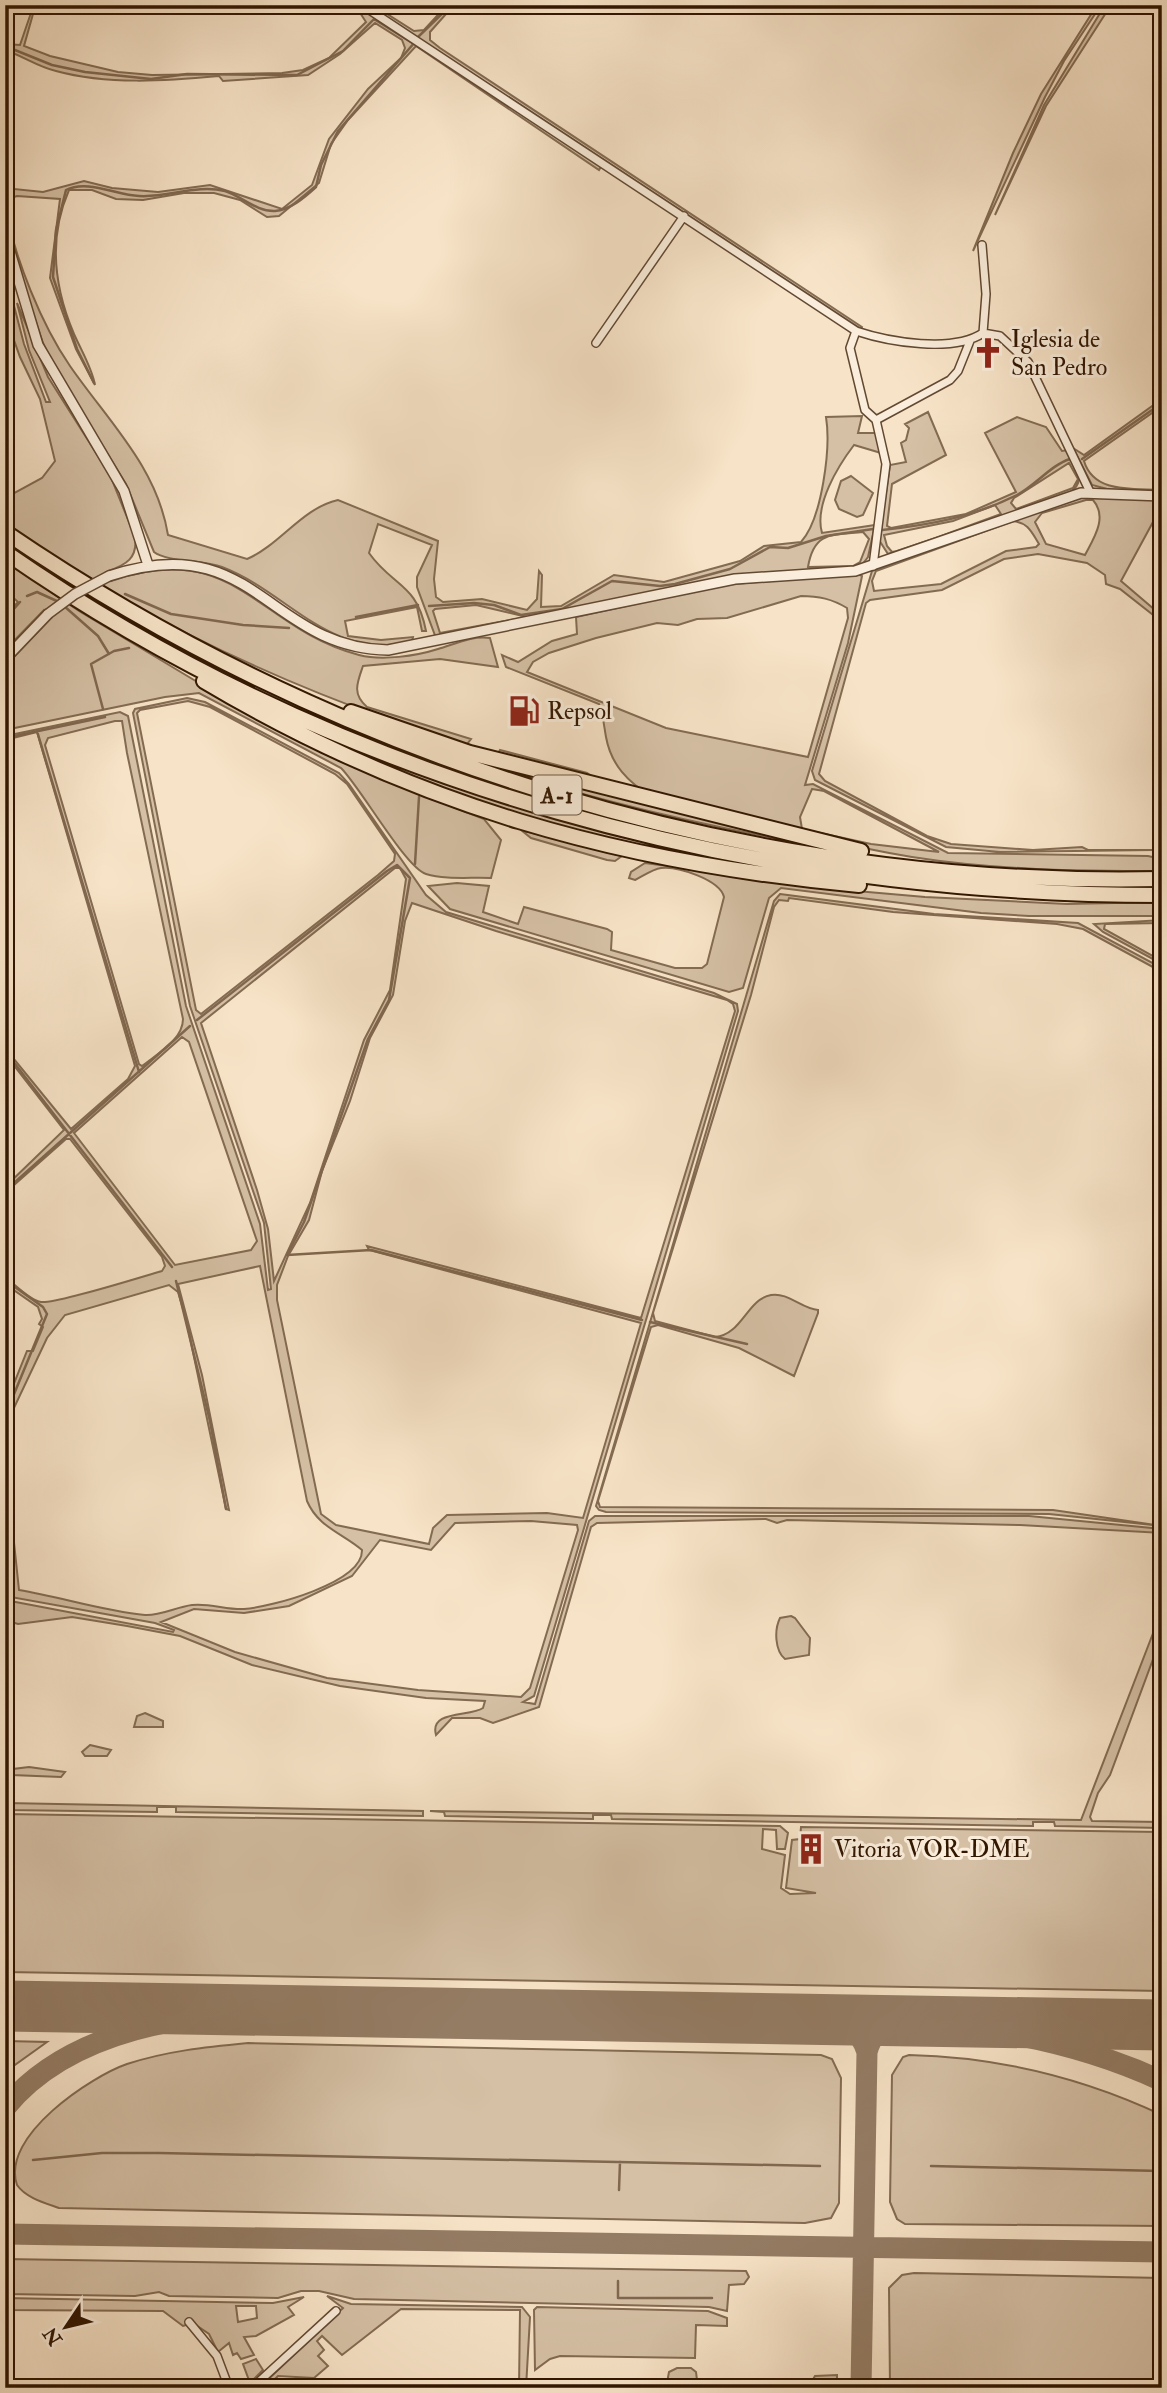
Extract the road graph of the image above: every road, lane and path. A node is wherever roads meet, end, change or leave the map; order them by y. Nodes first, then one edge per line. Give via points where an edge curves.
1 (362, 5) edge
2 (684, 216) junction
3 (5, 235) edge
4 (982, 245) dead end
5 (856, 331) junction
6 (983, 333) junction
7 (970, 341) junction
8 (596, 343) dead end
9 (876, 419) junction
10 (1090, 492) junction
11 (1162, 496) edge
12 (5, 532) edge
13 (5, 552) edge
14 (148, 565) junction
15 (873, 566) junction
16 (139, 637) junction
17 (5, 659) edge
18 (1162, 879) edge
19 (990, 890) junction
20 (1162, 895) edge
21 (336, 2311) dead end
22 (189, 2322) dead end
23 (229, 2388) edge
24 (252, 2388) edge

1 - 2 street
2 - 5 street
2 - 8 street
3 - 14 street via 38,345 124,491
4 - 6 street
5 - 7 street via 951,345
5 - 9 street via 850,348 865,410
6 - 7 street
6 - 10 street via 1000,336 1028,362
7 - 9 street via 950,380
9 - 15 street via 887,464
10 - 11 street
10 - 15 street
12 - 18 highway via 148,622 253,677 470,754 923,868
13 - 16 highway, A-1
14 - 15 street via 170,562 212,568 249,586 320,635 362,649 388,650 736,579 841,573
14 - 17 street, bridge via 110,576 75,594 48,614
16 - 19 highway, A-1 via 295,715 519,801 660,839 782,865
16 - 19 highway via 219,690 342,755 440,796 542,830 649,857 737,872 947,894
19 - 20 highway, A-1
21 - 24 street
22 - 23 street via 217,2356

